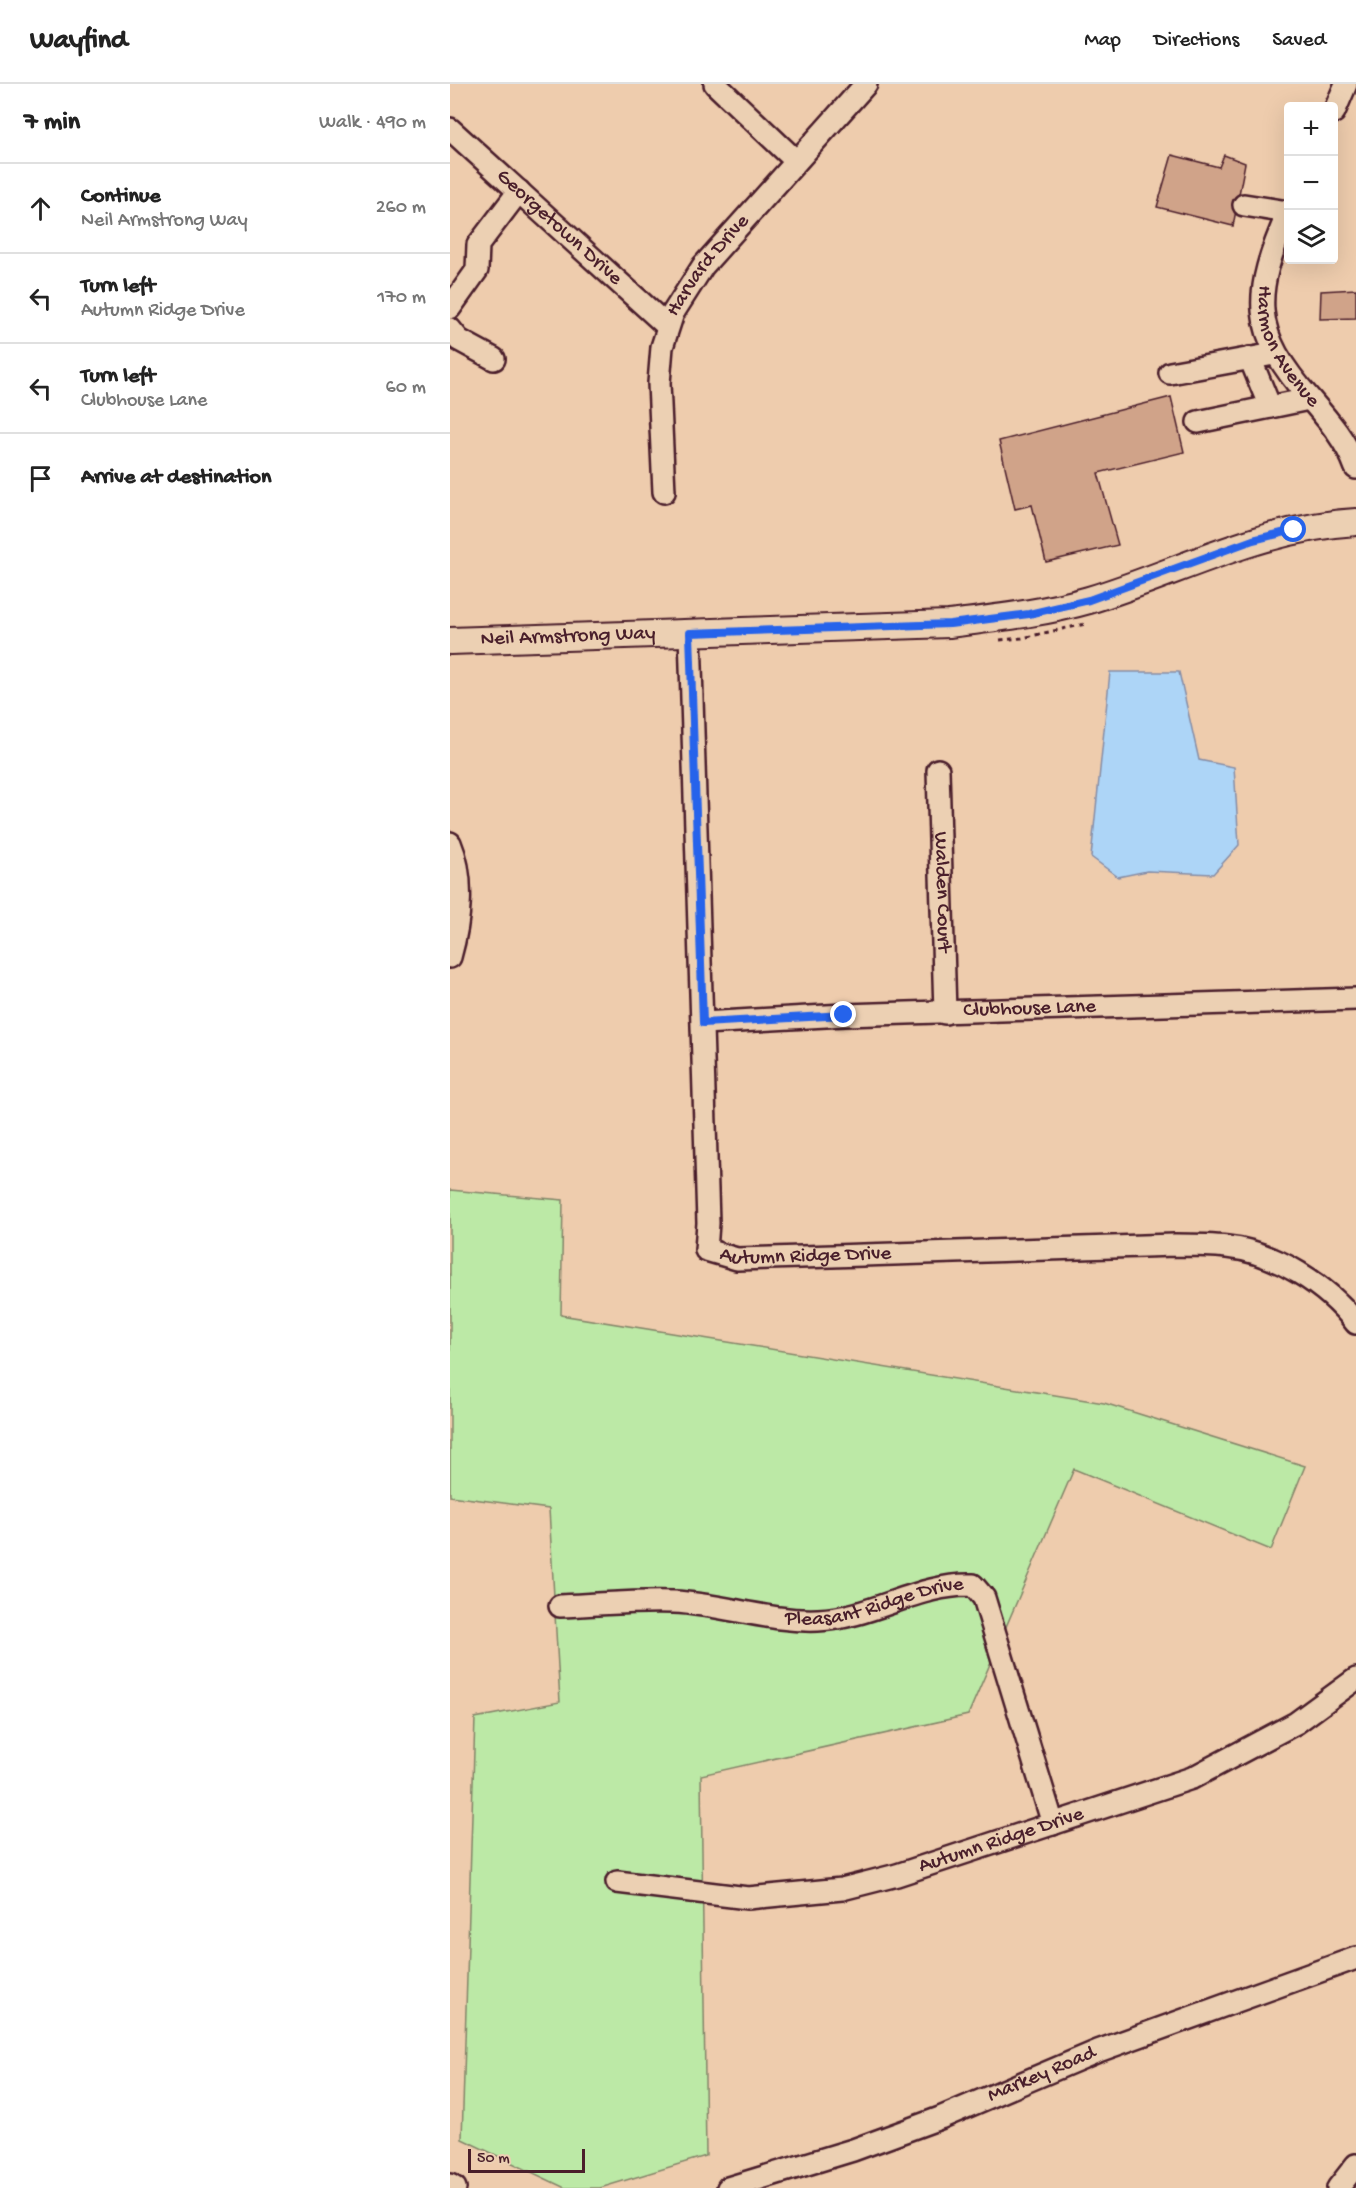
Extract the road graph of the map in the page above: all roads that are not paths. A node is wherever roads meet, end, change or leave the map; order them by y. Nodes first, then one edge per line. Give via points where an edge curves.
1 (715, 84) edge
2 (866, 84) edge
3 (1346, 84) edge
4 (1338, 103) edge
5 (450, 129) edge
6 (796, 161) junction
7 (519, 191) junction
8 (1244, 205) dead end
9 (1284, 212) edge
10 (1284, 224) edge
11 (450, 308) edge
12 (667, 326) junction
13 (450, 329) edge
14 (1274, 354) junction
15 (1250, 358) junction
16 (494, 359) dead end
17 (1170, 373) dead end
18 (1309, 399) junction
19 (1270, 407) junction
20 (1198, 422) dead end
21 (1356, 468) edge
22 (664, 492) dead end
23 (1356, 522) edge
24 (690, 633) junction
25 (450, 641) edge
26 (938, 770) dead end
27 (450, 843) edge
28 (450, 957) edge
29 (1356, 999) edge
30 (945, 1013) junction
31 (703, 1023) junction
32 (1356, 1323) edge
33 (560, 1606) dead end
34 (1356, 1679) edge
35 (1053, 1824) junction
36 (617, 1882) dead end
37 (1356, 1958) edge
38 (1356, 2165) edge
39 (763, 2183) edge
40 (450, 2186) edge
41 (455, 2188) edge
42 (728, 2188) edge
43 (1338, 2188) edge

1 - 6 street
2 - 6 street, Harvard Drive
3 - 4 street
5 - 7 street, Georgetown Drive
6 - 12 street, Harvard Drive via 703,266
7 - 11 street via 478,245 477,270
7 - 12 street, Georgetown Drive
8 - 9 street
10 - 14 street, Harmon Avenue via 1263,288 1267,336
12 - 22 street, Harvard Drive via 659,383
13 - 16 street via 459,340
14 - 15 street
14 - 18 street, Harmon Avenue
15 - 17 street
15 - 19 street
18 - 19 street
18 - 21 street, Harmon Avenue via 1330,422
19 - 20 street
23 - 24 main road, Neil Armstrong Way via 1253,540 1089,600 1029,614 950,624
24 - 25 main road, Neil Armstrong Way
24 - 31 street, Autumn Ridge Drive
26 - 30 street, Walden Court
27 - 28 street via 460,913
29 - 30 street, Clubhouse Lane
30 - 31 street, Clubhouse Lane
31 - 32 street, Autumn Ridge Drive via 706,1251 737,1259 1175,1245 1228,1247 1273,1260 1313,1280
33 - 35 street, Pleasant Ridge Drive via 675,1602 780,1619 820,1620 860,1614 950,1584 972,1585 984,1598
34 - 35 street, Autumn Ridge Drive via 1296,1723 1192,1778
35 - 36 street, Autumn Ridge Drive via 842,1890 748,1898
37 - 39 street, Markey Road via 1098,2051 940,2118
38 - 43 street
39 - 42 street, Markey Road
40 - 41 street

